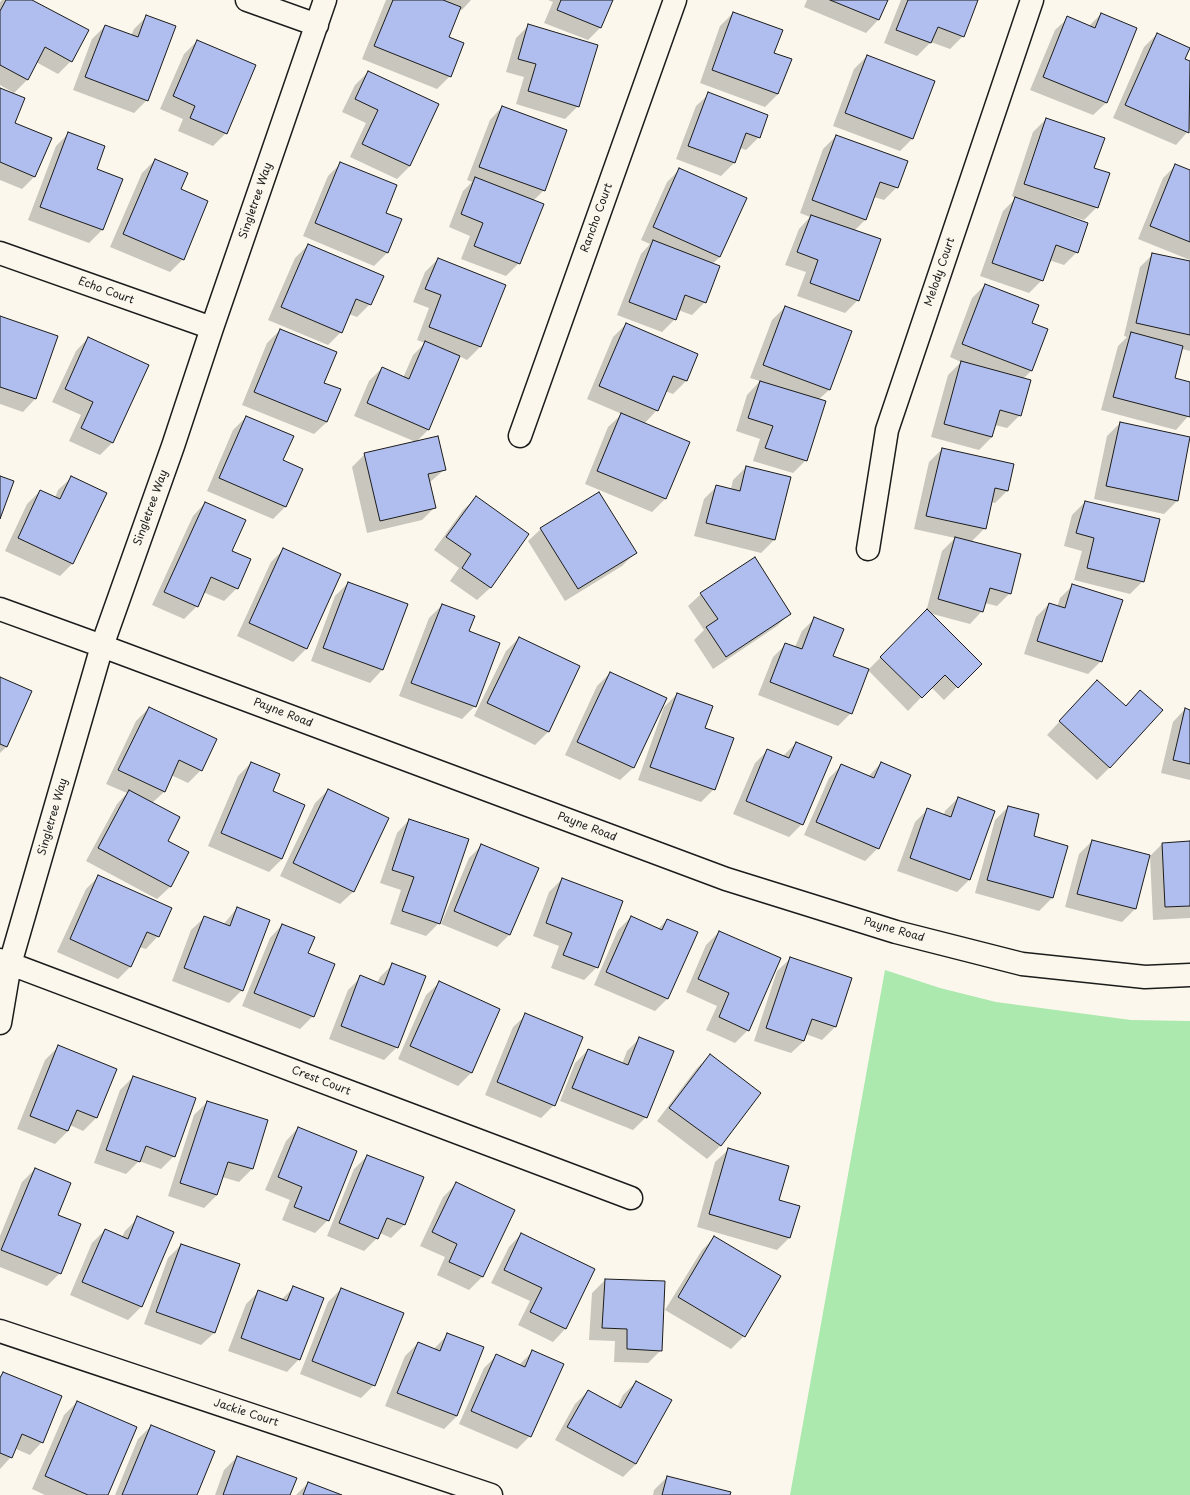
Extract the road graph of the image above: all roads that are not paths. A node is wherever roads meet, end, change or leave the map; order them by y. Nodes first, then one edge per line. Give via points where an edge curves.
1 (247, 0) edge
2 (325, 0) edge
3 (675, 0) edge
4 (1032, 0) edge
5 (317, 25) junction
6 (0, 253) edge
7 (212, 328) junction
8 (520, 436) dead end
9 (868, 549) dead end
10 (0, 609) edge
11 (102, 646) junction
12 (5, 962) edge
13 (1190, 976) edge
14 (0, 1023) edge
15 (631, 1198) dead end
16 (0, 1331) edge
17 (491, 1495) edge

1 - 5 street
2 - 5 street, Singletree Way
3 - 8 street, Rancho Court
4 - 9 street, Melody Court via 887,430
5 - 7 street, Singletree Way
6 - 7 street, Echo Court
7 - 11 street, Singletree Way via 174,446
10 - 11 street, Payne Road
11 - 12 street, Singletree Way
11 - 13 street, Payne Road via 726,879 896,932 1022,964 1145,977
12 - 14 street, Singletree Way
12 - 15 street, Crest Court
16 - 17 street, Jackie Court

